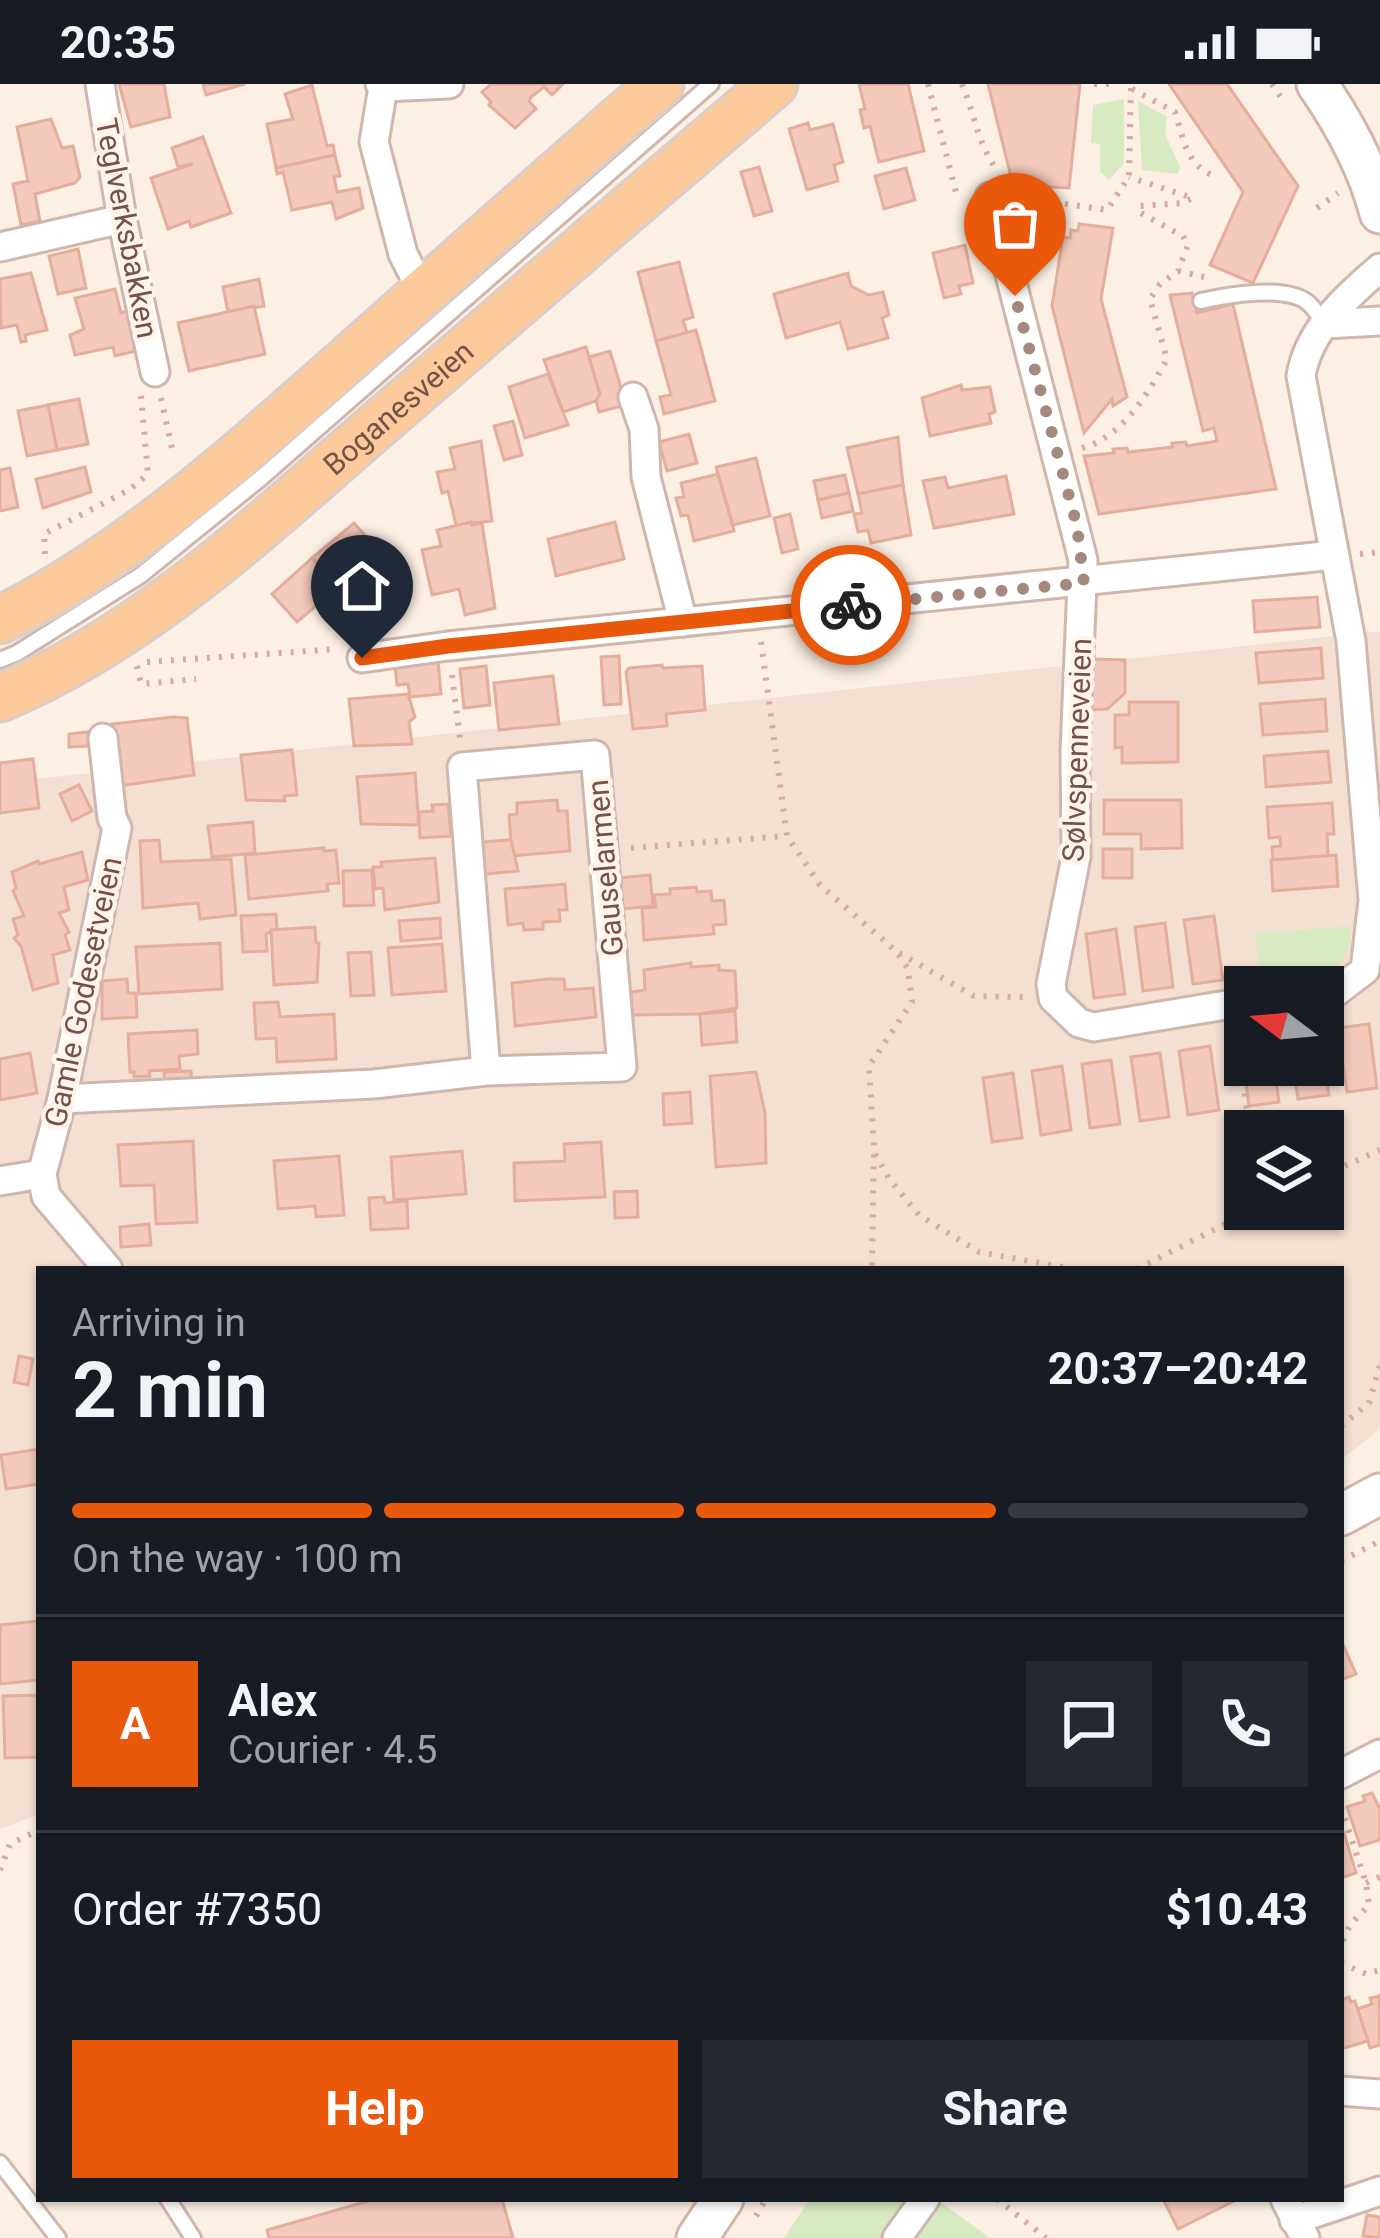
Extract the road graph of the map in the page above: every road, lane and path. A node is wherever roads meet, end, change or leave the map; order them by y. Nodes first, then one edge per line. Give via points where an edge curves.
1 (100, 84) edge
2 (449, 84) edge
3 (660, 84) edge
4 (711, 84) edge
5 (775, 84) edge
6 (928, 84) edge
7 (962, 84) edge
8 (1094, 84) edge
9 (1118, 84) edge
10 (1272, 84) edge
11 (382, 86) edge
12 (1132, 86) edge
13 (1318, 105) edge
14 (1380, 152) edge
15 (1214, 176) dead end
16 (1129, 177) junction
17 (1350, 185) dead end
18 (999, 188) junction
19 (958, 200) dead end
20 (1317, 208) dead end
21 (1380, 213) edge
22 (122, 219) junction
23 (0, 247) edge
24 (1380, 268) edge
25 (422, 293) junction
26 (1201, 302) dead end
27 (1380, 321) edge
28 (1325, 324) junction
29 (155, 373) junction
30 (633, 397) dead end
31 (173, 453) dead end
32 (1055, 454) junction
33 (1334, 555) junction
34 (51, 566) dead end
35 (1084, 583) junction
36 (758, 614) junction
37 (0, 620) edge
38 (683, 622) junction
39 (448, 646) junction
40 (132, 649) dead end
41 (362, 658) joint
42 (0, 659) edge
43 (136, 663) junction
44 (196, 679) dead end
45 (0, 698) edge
46 (103, 738) dead end
47 (462, 767) junction
48 (787, 836) junction
49 (603, 850) junction
50 (897, 952) junction
51 (1344, 986) edge
52 (1052, 998) junction
53 (1224, 1007) edge
54 (486, 1071) junction
55 (62, 1099) junction
56 (1380, 1150) edge
57 (874, 1152) junction
58 (1344, 1166) edge
59 (42, 1174) junction
60 (0, 1181) edge
61 (1224, 1225) edge
62 (105, 1266) edge
63 (872, 1266) edge
64 (1057, 1266) edge
65 (1142, 1266) edge
66 (1380, 1365) edge
67 (1344, 1424) edge
68 (1380, 1494) edge
69 (1344, 1513) edge
70 (1380, 1541) edge
71 (1344, 1559) edge
72 (1380, 1754) edge
73 (1344, 1772) edge
74 (1344, 1817) edge
75 (36, 1831) edge
76 (0, 1870) edge
77 (1380, 1877) edge
78 (1366, 1883) junction
79 (1344, 1939) edge
80 (1344, 1965) edge
81 (1380, 1970) edge
82 (1344, 2091) edge
83 (1380, 2094) edge
84 (0, 2163) edge
85 (1380, 2191) edge
86 (170, 2202) edge
87 (721, 2202) edge
88 (923, 2202) edge
89 (1002, 2202) edge
90 (1295, 2219) edge
91 (58, 2238) edge
92 (193, 2238) edge
93 (697, 2238) edge
94 (897, 2238) edge
95 (1046, 2238) edge

1 - 22 street, Teglverksbakken
2 - 11 street
3 - 25 main road
4 - 42 lane, Boganesveien via 261,478 141,575
5 - 45 main road, Boganesveien via 221,561 105,642
6 - 19 path
7 - 18 path
8 - 9 path
10 - 13 path
11 - 25 street via 374,142 403,254
12 - 15 path via 1175,112 1188,154
12 - 16 path
13 - 14 main road
13 - 21 main road via 1375,191
16 - 18 path via 1107,210
16 - 32 path via 1193,197 1139,212 1188,244 1178,272 1150,299 1167,359 1106,442
17 - 20 path
18 - 32 street, Sølvspenneveien
22 - 23 street
22 - 29 street, Teglverksbakken
24 - 28 street
25 - 37 main road via 165,515
26 - 28 lane via 1234,293 1288,295 1306,301
27 - 28 street
28 - 33 street via 1305,352 1301,376
29 - 31 path
29 - 34 path via 140,386 148,474 44,534
30 - 38 street
32 - 35 street, Sølvspenneveien
33 - 35 street
33 - 51 street via 1351,641 1373,900 1364,970
35 - 36 street
35 - 52 street, Sølvspenneveien via 1076,856
36 - 38 street
36 - 48 path
38 - 39 street
39 - 41 street
39 - 47 path
40 - 43 path
41 - 43 path via 347,648
43 - 44 path via 141,684
46 - 55 street, Gamle Godesetveien via 117,828
47 - 49 street, Gauselarmen via 595,755
47 - 54 street
48 - 49 path
48 - 50 path via 820,885
49 - 54 street, Gauselarmen via 622,1067
50 - 52 path via 974,996
50 - 57 path via 912,1002 869,1066
52 - 53 street via 1094,1028
54 - 55 street, Gauselarmen
55 - 59 street, Gamle Godesetveien
56 - 58 path
57 - 63 path
57 - 64 path via 919,1216 979,1252
59 - 60 street
59 - 62 street via 46,1196
61 - 65 path
66 - 67 path via 1369,1403
68 - 69 main road
70 - 71 path
72 - 73 street
74 - 78 path
75 - 76 path via 10,1844
77 - 78 path
78 - 79 path via 1369,1905
80 - 81 path
82 - 83 street
84 - 91 lane
85 - 90 street
86 - 92 lane
87 - 93 main road
88 - 94 street
89 - 95 path

